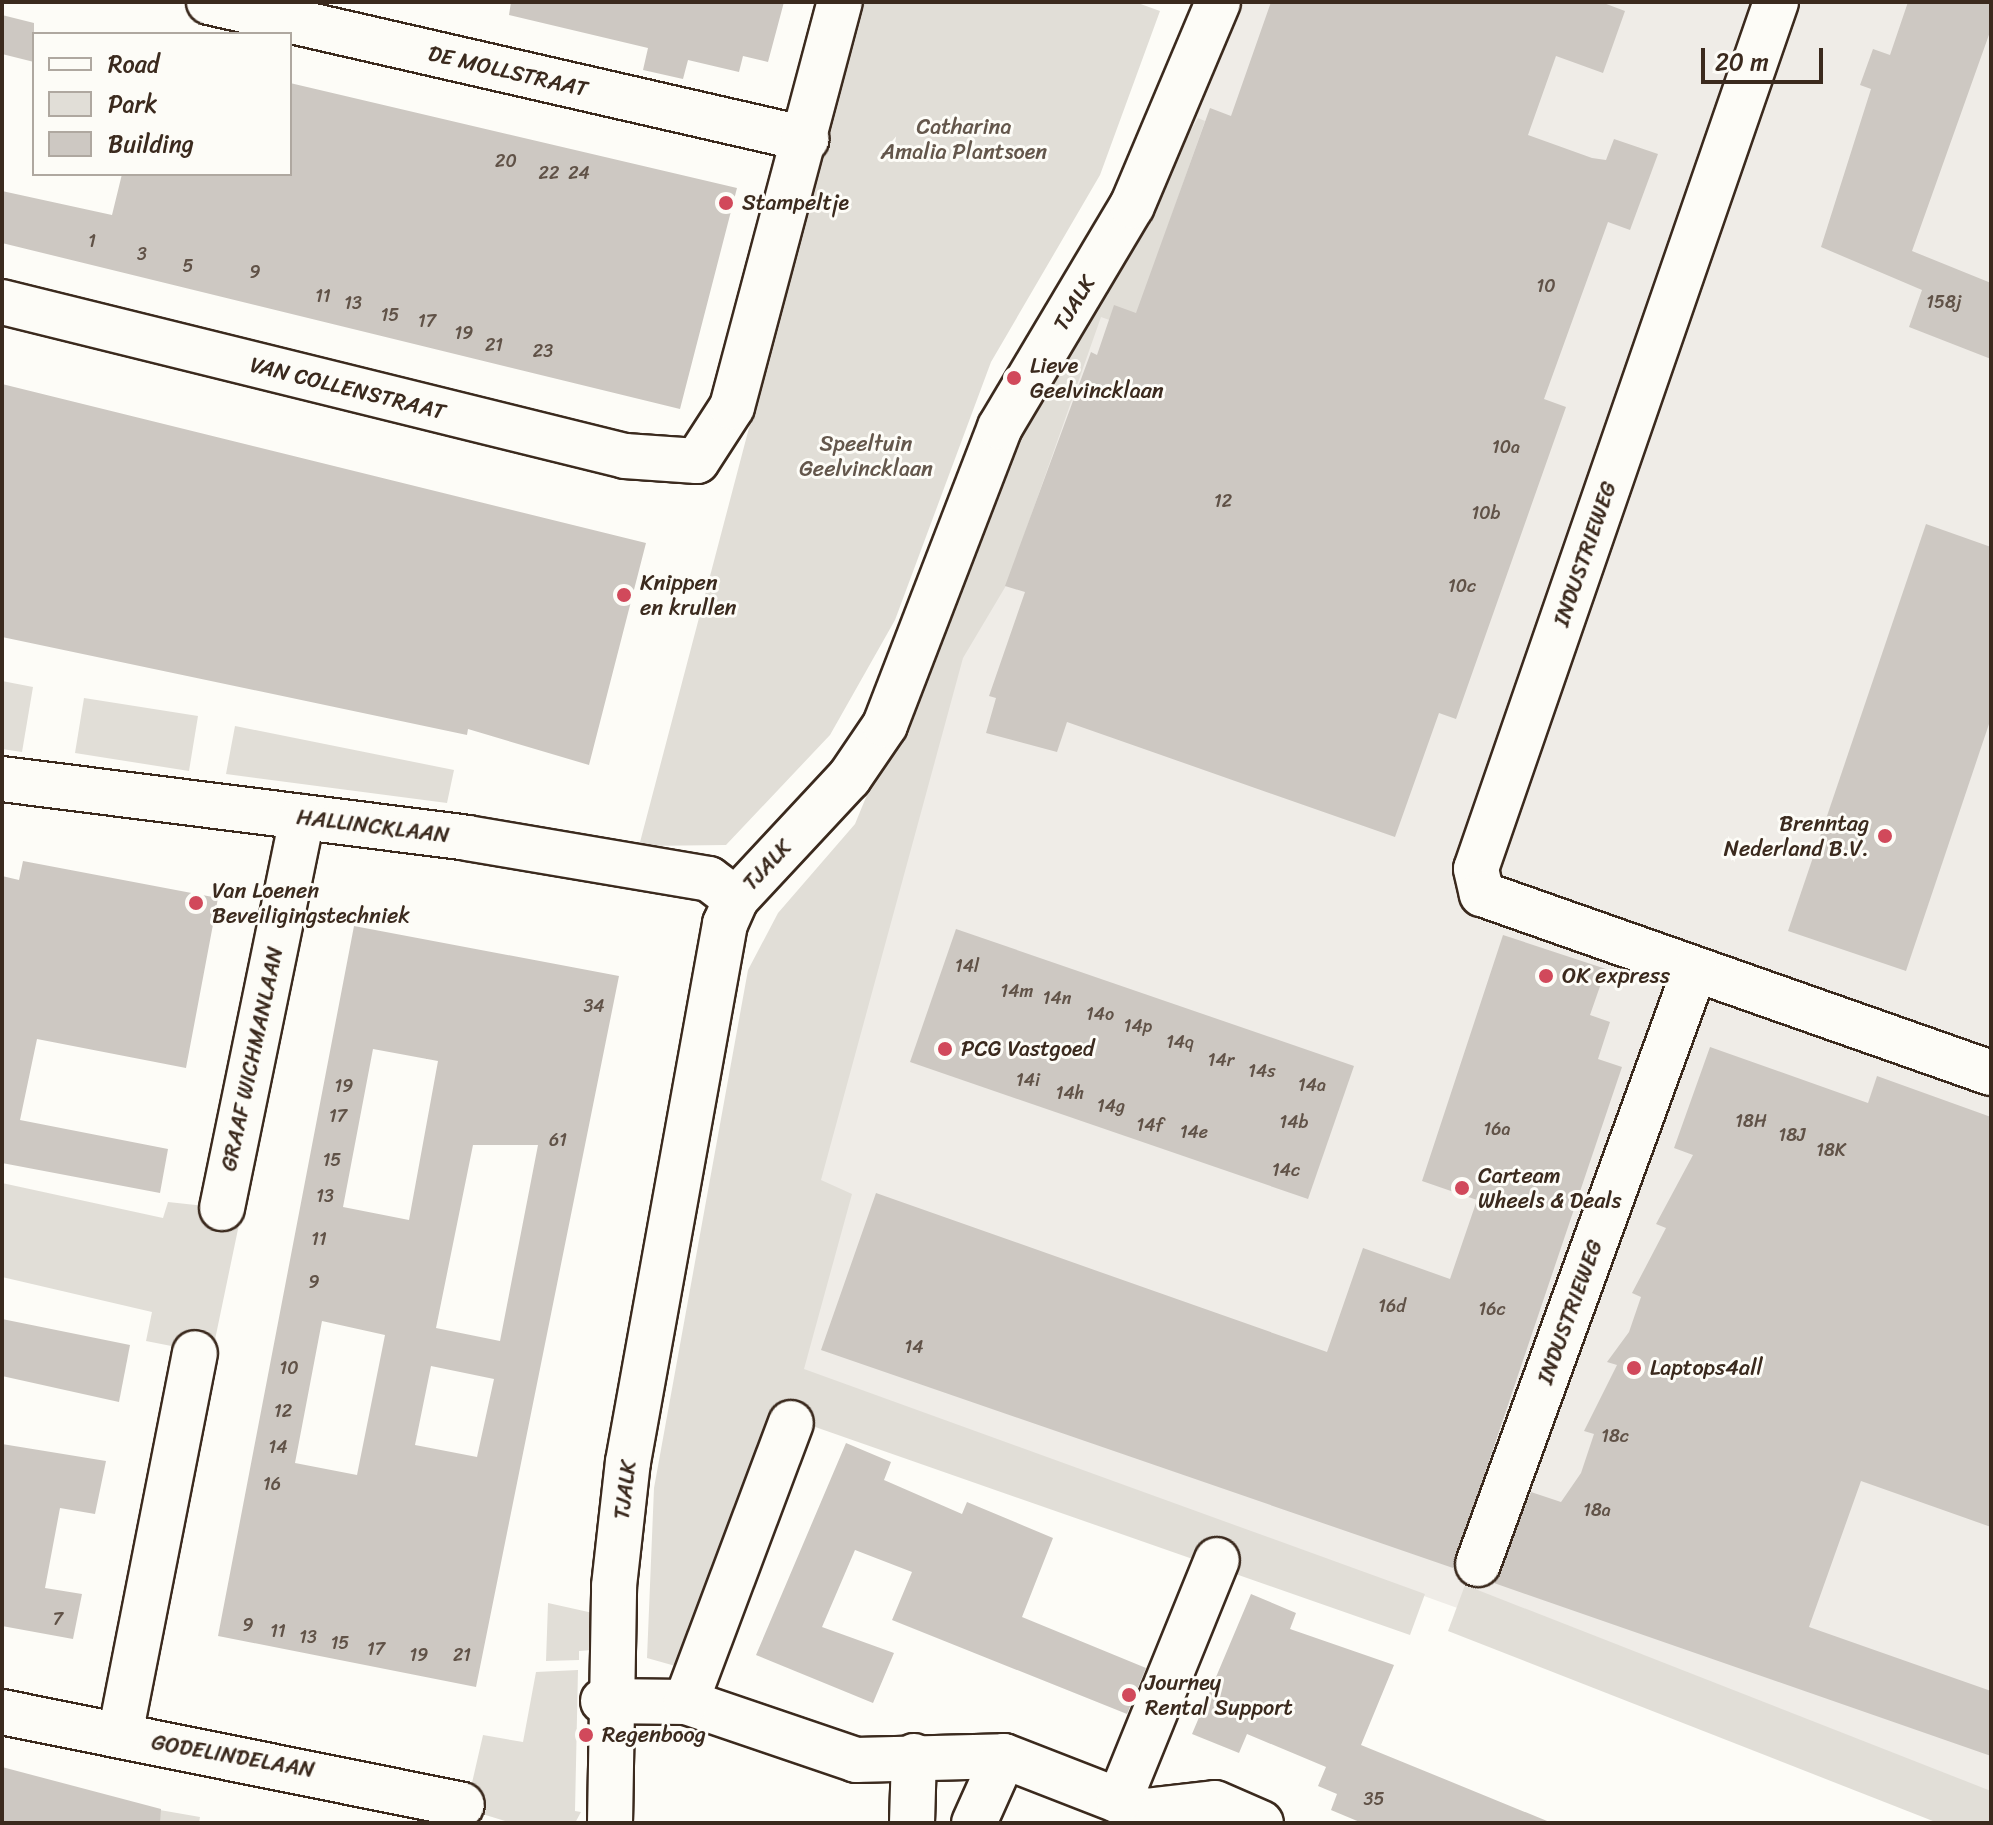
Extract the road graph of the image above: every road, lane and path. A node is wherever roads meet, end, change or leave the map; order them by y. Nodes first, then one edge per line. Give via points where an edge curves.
1 (209, 2) edge
2 (840, 2) edge
3 (1218, 2) edge
4 (1776, 2) edge
5 (806, 139) junction
6 (2, 302) edge
7 (2, 779) edge
8 (302, 817) junction
9 (736, 899) junction
10 (1695, 969) junction
11 (1991, 1073) edge
12 (222, 1208) dead end
13 (195, 1353) dead end
14 (791, 1423) dead end
15 (1217, 1560) dead end
16 (1478, 1564) dead end
17 (606, 1701) junction
18 (686, 1702) junction
19 (2, 1712) edge
20 (120, 1735) junction
21 (914, 1756) junction
22 (1004, 1756) junction
23 (1119, 1801) junction
24 (462, 1805) dead end
25 (610, 1823) edge
26 (912, 1823) edge
27 (974, 1823) edge
28 (1261, 1823) edge

1 - 5 street, DE MOLLSTRAAT
2 - 5 street
3 - 9 street, TJALK via 1132,206 1000,427 885,725 849,778
4 - 10 street, INDUSTRIEWEG via 1476,869 1482,894
5 - 6 street, VAN COLLENSTRAAT via 732,407 697,461 625,456 131,347
7 - 8 street, HALLINCKLAAN
8 - 9 street, HALLINCKLAAN via 709,879
8 - 12 street, GRAAF WICHMANLAAN
9 - 17 street, TJALK via 718,954 628,1462
10 - 11 street, INDUSTRIEWEG
10 - 16 street, INDUSTRIEWEG
13 - 20 street
14 - 18 street
15 - 23 street
17 - 18 street
17 - 25 street, TJALK
18 - 21 street via 856,1760
19 - 20 street, GODELINDELAAN
20 - 24 street, GODELINDELAAN
21 - 22 street
21 - 26 street
22 - 23 street
22 - 27 street
23 - 28 street via 1145,1811 1215,1803

